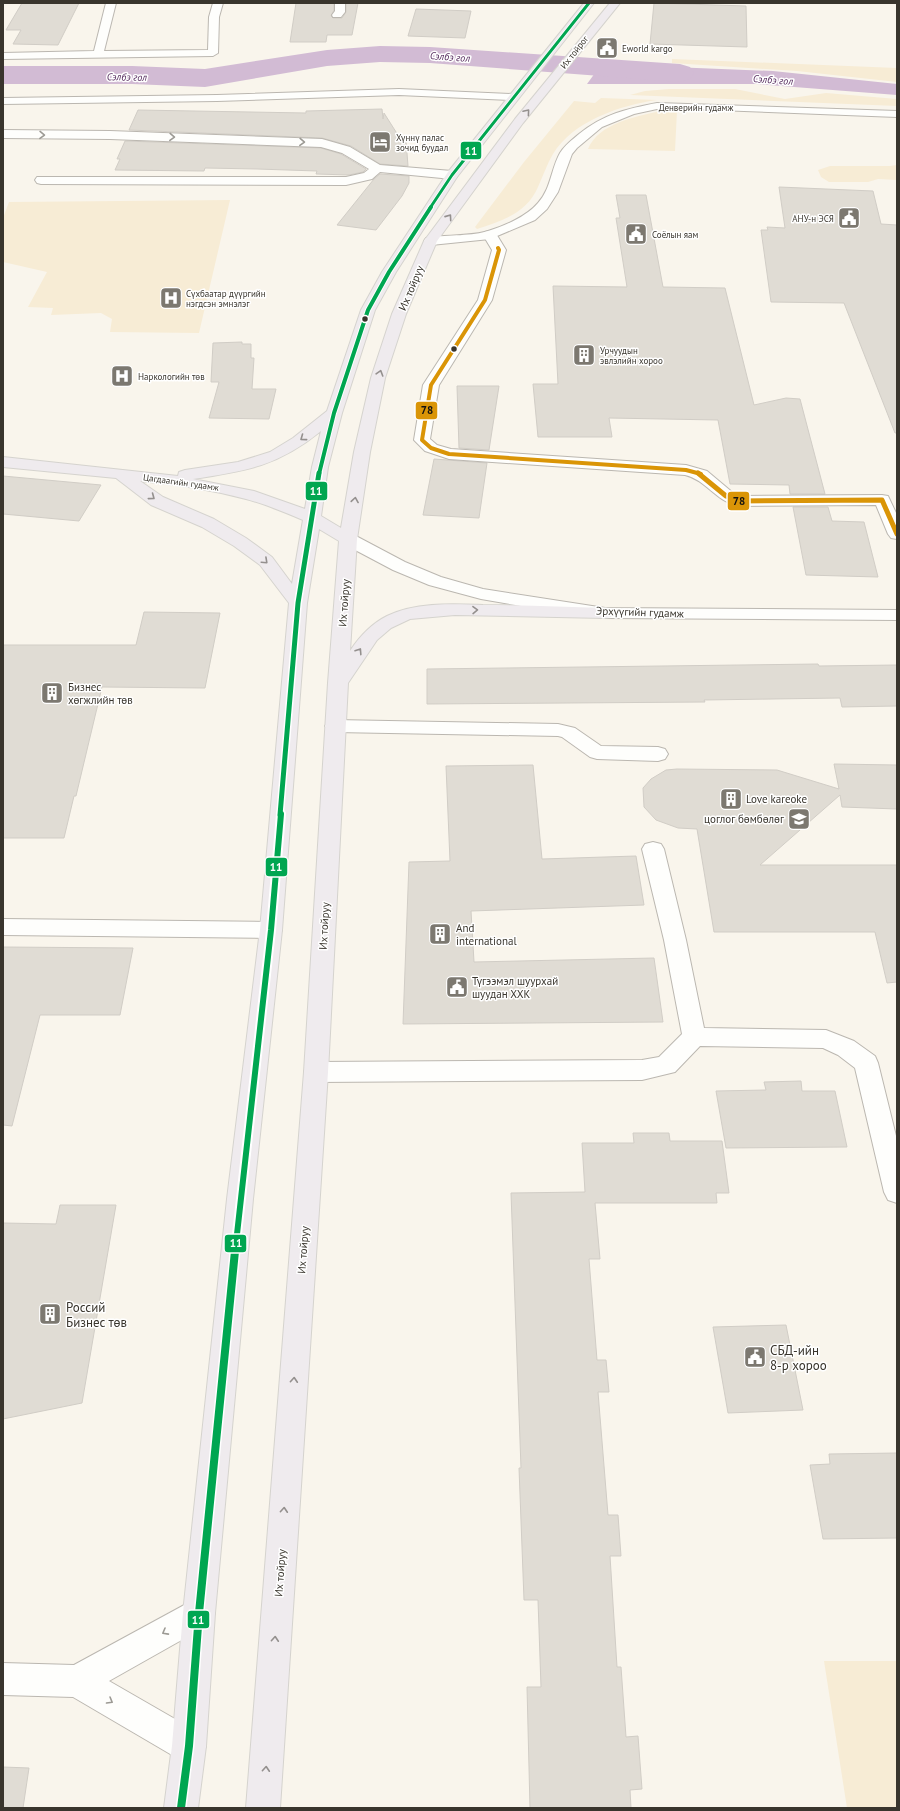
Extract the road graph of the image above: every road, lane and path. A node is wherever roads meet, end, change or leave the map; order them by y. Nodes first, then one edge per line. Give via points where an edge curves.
1 (111, 3) edge
2 (218, 3) edge
3 (340, 3) edge
4 (615, 3) edge
5 (587, 6) edge
6 (337, 15) dead end
7 (98, 54) junction
8 (3, 56) edge
9 (543, 93) joint
10 (515, 94) junction
11 (3, 100) edge
12 (897, 114) edge
13 (3, 134) edge
14 (376, 168) junction
15 (452, 175) junction
16 (40, 180) dead end
17 (490, 235) junction
18 (431, 241) junction
19 (334, 413) junction
20 (3, 462) edge
21 (121, 474) junction
22 (162, 478) junction
23 (311, 517) junction
24 (897, 534) edge
25 (348, 539) junction
26 (298, 603) junction
27 (605, 613) junction
28 (897, 616) edge
29 (338, 684) junction
30 (335, 726) junction
31 (658, 754) dead end
32 (653, 849) dead end
33 (3, 928) edge
34 (271, 930) junction
35 (694, 1037) junction
36 (316, 1072) junction
37 (892, 1145) edge
38 (897, 1192) edge
39 (199, 1613) junction
40 (3, 1680) edge
41 (76, 1681) junction
42 (189, 1746) junction
43 (181, 1808) edge
44 (263, 1808) edge

1 - 7 street
2 - 7 street via 214,17 213,53
3 - 6 street via 340,12
4 - 9 main road, Их тойрог
5 - 10 main road, Их тойрог
7 - 8 street
18 -> 9 main road, Их тойруу via 519,121
10 - 11 street via 399,92 217,98
10 - 15 main road
12 - 17 street, Денверийн гудамж via 684,106 657,106 631,111 609,119 578,140 566,154 552,192 543,206 530,217
13 -> 14 street via 110,135 322,143 346,150
14 - 15 street
14 - 16 street via 368,176 346,181
15 - 19 main road via 406,243 368,310
17 - 18 street, Денверийн гудамж
17 - 24 street via 499,250 485,300 431,385 422,440 431,448 449,454 686,470 701,474 726,496 737,501 882,500
25 -> 18 main road, Их тойруу via 362,452 378,378 399,314
19 -> 22 main road via 286,450 260,460 228,469
19 - 23 main road via 320,467
20 - 21 main road, Цагдаагийн гудамж
21 - 22 main road, Цагдаагийн гудамж
21 -> 26 main road via 157,501 208,523 266,561
22 - 23 main road, Цагдаагийн гудамж via 248,494
23 - 25 main road, Цагдаагийн гудамж
23 - 26 main road
25 - 27 street, Эрхүүгийн гудамж via 399,566 481,594
25 - 29 main road, Их тойруу
26 - 34 main road
27 - 28 street, Эрхүүгийн гудамж
29 -> 27 main road via 367,639 385,623 405,616 434,610
29 - 30 main road, Их тойруу
30 - 31 street via 558,730 568,732 597,752
30 - 36 main road, Их тойруу
32 - 35 street via 675,940
33 - 34 street
34 - 39 main road via 240,1199
35 - 36 street via 666,1065 642,1070
35 - 37 street via 826,1039 846,1048 866,1064
44 -> 36 main road, Их тойруу
37 - 38 street
39 -> 41 street
39 - 42 main road
40 - 41 street
41 -> 42 street
42 - 43 main road

